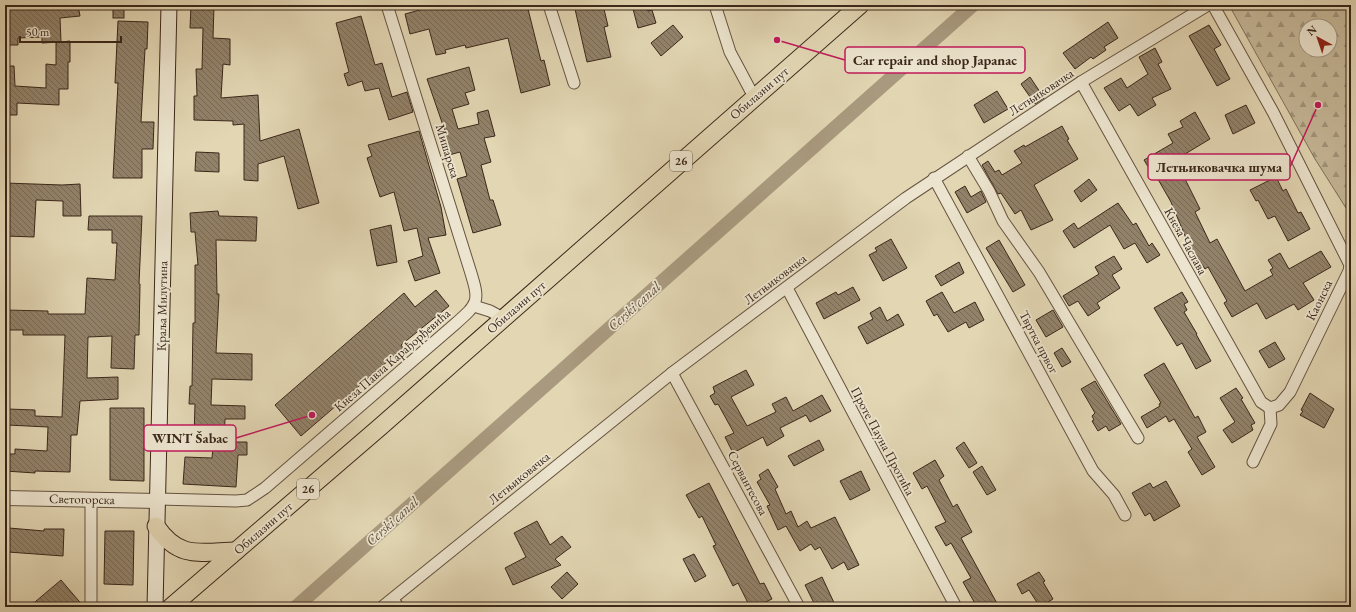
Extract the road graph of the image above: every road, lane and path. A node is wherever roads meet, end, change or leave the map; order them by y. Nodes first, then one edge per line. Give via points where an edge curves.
1 (169, 5) edge
2 (387, 5) edge
3 (549, 5) edge
4 (716, 5) edge
5 (860, 5) edge
6 (1208, 5) edge
7 (1214, 5) edge
8 (1081, 82) junction
9 (574, 83) dead end
10 (754, 97) junction
11 (968, 156) junction
12 (934, 178) junction
13 (787, 288) junction
14 (474, 306) junction
15 (503, 318) junction
16 (672, 373) junction
17 (1270, 408) junction
18 (1138, 438) dead end
19 (1253, 462) dead end
20 (5, 498) edge
21 (91, 500) junction
22 (158, 500) junction
23 (1125, 515) dead end
24 (156, 526) junction
25 (236, 551) junction
26 (395, 597) junction
27 (91, 607) edge
28 (155, 607) edge
29 (171, 607) edge
30 (382, 607) edge
31 (401, 607) edge
32 (799, 607) edge
33 (956, 607) edge

1 - 22 main road, Краља Милутина
2 - 14 street, Мишарска via 476,289
3 - 9 street
4 - 10 street via 730,52
5 - 10 main road, Обилазни пут / 26
6 - 8 street, Летњиковачка
7 - 17 street, Каонска via 1273,112 1350,265 1290,392 1279,406
8 - 11 street, Летњиковачка
8 - 17 street, Кнеза Часлава via 1260,402
10 - 15 main road, Обилазни пут / 26
11 - 12 street, Летњиковачка
11 - 18 street via 1003,221 1039,272
12 - 13 street, Летњиковачка
12 - 23 street, Твртка првог via 1093,470 1114,495
13 - 16 street, Летњиковачка
13 - 33 street, Проте Пауна Протића
14 - 15 street
14 - 22 street, Кнеза Павла Карађорђевића via 247,500
15 - 25 main road, Обилазни пут / 26
16 - 26 street, Летњиковачка
16 - 32 street, Сервантесова
17 - 19 street via 1271,424
20 - 21 street, Светогорска
21 - 22 street, Светогорска
21 - 27 street
22 - 24 main road, Краља Милутина
24 - 25 main road via 172,544 185,552
24 - 28 main road, Краља Милутина
25 - 29 main road, Обилазни пут / 26
26 - 30 street, Летњиковачка
26 - 31 lane

